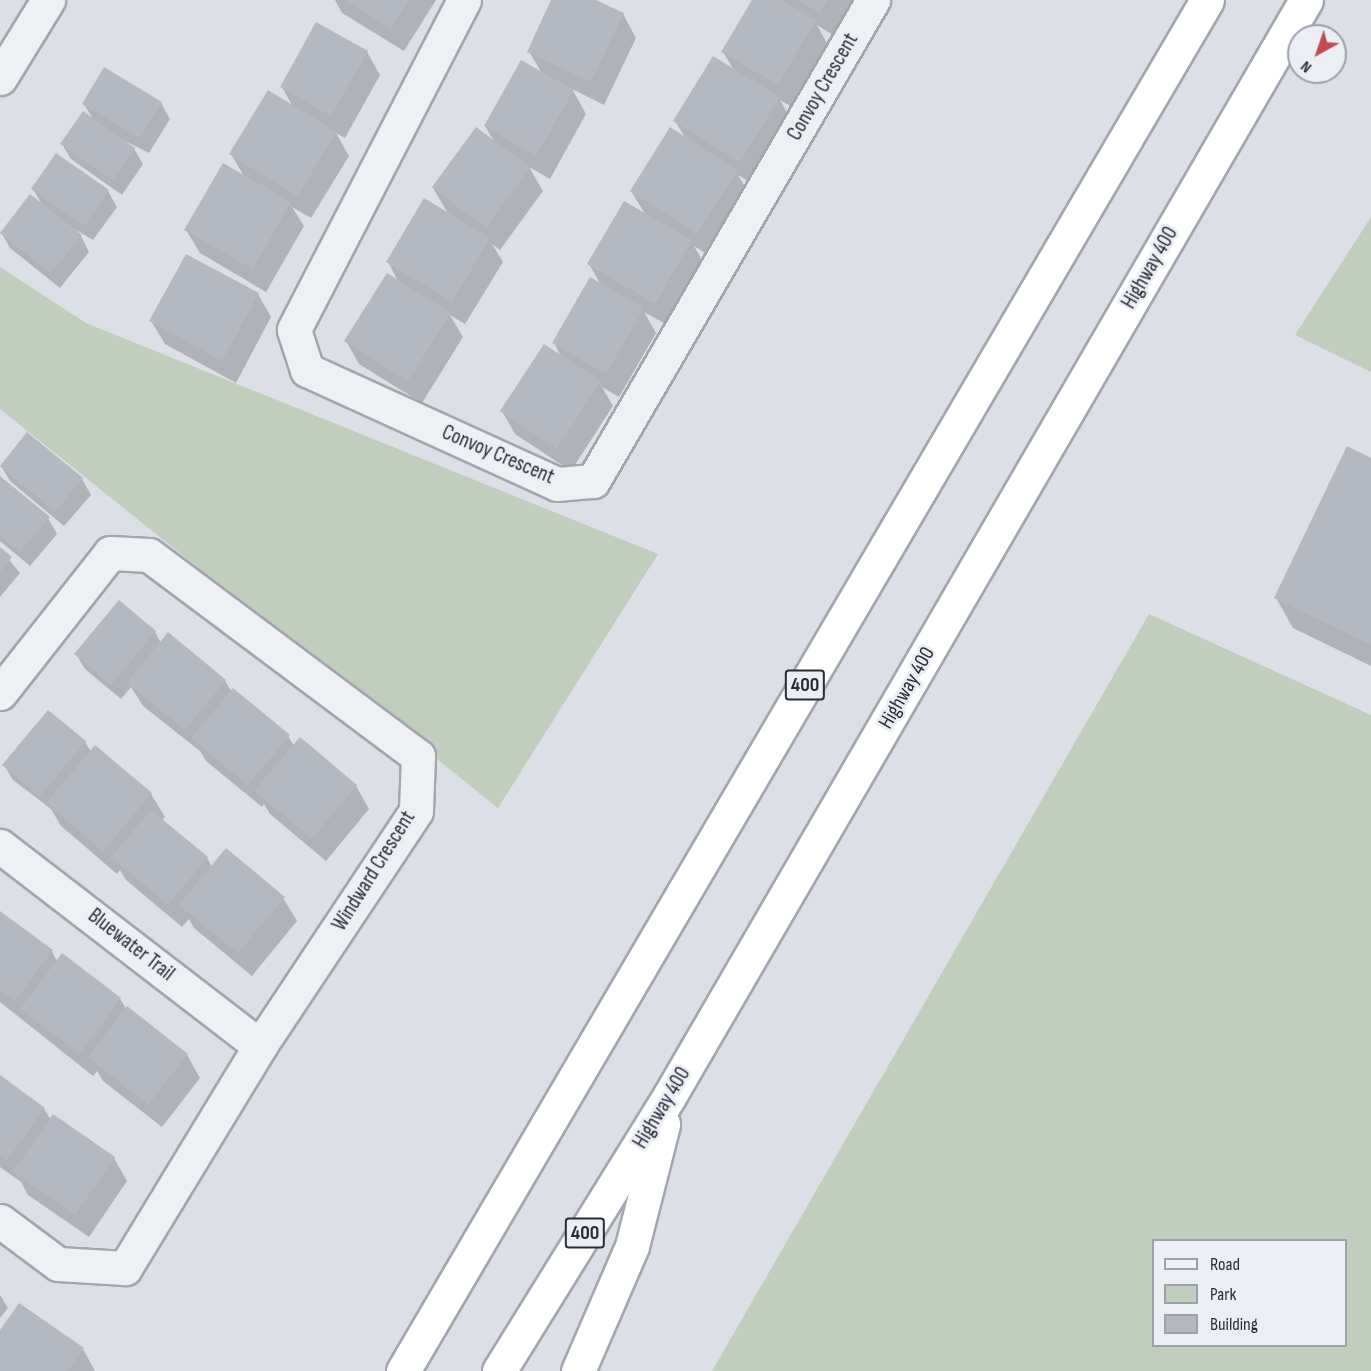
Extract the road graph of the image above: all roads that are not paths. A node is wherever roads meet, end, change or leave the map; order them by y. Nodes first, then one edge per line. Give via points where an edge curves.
1 (48, 0) edge
2 (464, 0) edge
3 (873, 0) edge
4 (1207, 0) edge
5 (1306, 0) edge
6 (0, 78) edge
7 (0, 693) edge
8 (0, 846) edge
9 (260, 1046) junction
10 (670, 1095) junction
11 (0, 1221) edge
12 (403, 1371) edge
13 (499, 1371) edge
14 (578, 1371) edge

1 - 6 street
2 - 3 street, Convoy Crescent via 294,330 307,370 557,483 593,482
4 - 12 highway, 400
5 - 10 highway, Highway 400 / 400
7 - 9 street, Windward Crescent via 110,554 149,555 418,756 416,811
8 - 9 street, Bluewater Trail
9 - 11 street, Windward Crescent via 125,1268 58,1264
10 - 13 highway, Highway 400 / 400
10 - 14 highway via 632,1246

